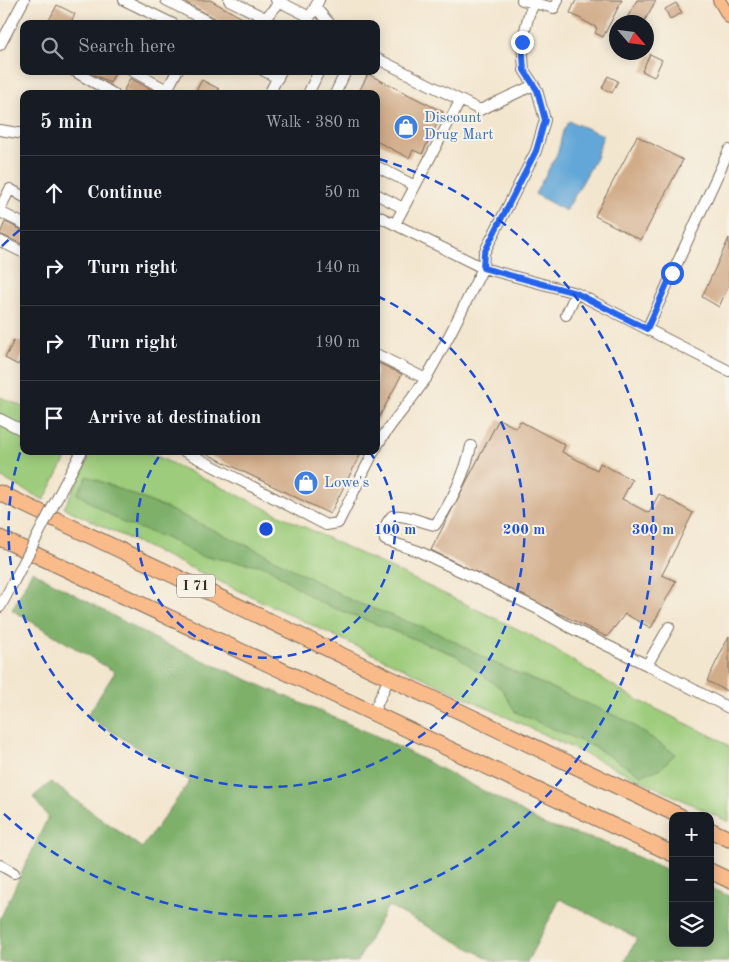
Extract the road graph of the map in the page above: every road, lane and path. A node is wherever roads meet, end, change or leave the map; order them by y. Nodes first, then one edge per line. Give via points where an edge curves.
1 (24, 0) edge
2 (124, 0) edge
3 (166, 0) edge
4 (229, 0) edge
5 (522, 0) edge
6 (558, 0) edge
7 (719, 0) edge
8 (278, 1) edge
9 (535, 2) edge
10 (317, 4) edge
11 (729, 17) edge
12 (165, 20) edge
13 (204, 20) edge
14 (261, 20) edge
15 (264, 20) edge
16 (308, 20) edge
17 (327, 20) edge
18 (0, 46) edge
19 (380, 60) edge
20 (81, 75) edge
21 (138, 75) edge
22 (175, 75) edge
23 (279, 75) edge
24 (318, 75) edge
25 (344, 75) edge
26 (534, 85) junction
27 (107, 90) edge
28 (163, 90) edge
29 (167, 90) edge
30 (271, 90) edge
31 (310, 90) edge
32 (337, 90) edge
33 (460, 101) junction
34 (0, 130) edge
35 (20, 133) edge
36 (729, 150) edge
37 (380, 168) edge
38 (415, 186) junction
39 (20, 195) edge
40 (380, 196) edge
41 (404, 208) junction
42 (0, 210) edge
43 (380, 217) edge
44 (20, 222) edge
45 (395, 224) junction
46 (0, 241) edge
47 (20, 251) edge
48 (483, 268) junction
49 (576, 293) junction
50 (566, 315) dead end
51 (647, 329) junction
52 (380, 356) edge
53 (729, 371) edge
54 (426, 378) junction
55 (0, 419) edge
56 (20, 429) edge
57 (380, 440) edge
58 (471, 446) dead end
59 (80, 455) edge
60 (192, 455) edge
61 (372, 455) edge
62 (0, 493) edge
63 (0, 538) edge
64 (0, 607) edge
65 (669, 627) dead end
66 (647, 665) junction
67 (389, 678) junction
68 (729, 708) edge
69 (373, 713) junction
70 (672, 812) edge
71 (714, 832) edge
72 (729, 839) edge
73 (669, 852) edge
74 (0, 865) edge
75 (14, 873) dead end
76 (714, 873) edge
77 (729, 880) edge

1 - 18 street
2 - 12 street
3 - 13 street
4 - 14 street
5 - 9 street
6 - 9 street via 554,8
7 - 11 main road
8 - 15 street
8 - 16 street
9 - 26 street via 522,42 524,70
10 - 16 street
10 - 17 street
19 - 33 street
20 - 27 street
21 - 28 street
22 - 29 street
23 - 30 street
24 - 31 street
25 - 32 street
26 - 33 street via 480,110
26 - 48 street via 545,120 536,151 484,253
33 - 38 street
34 - 35 street
36 - 51 street
37 - 38 street
38 - 41 street
39 - 42 street via 10,190
40 - 41 street
41 - 45 street
42 - 44 street
43 - 45 street
45 - 48 street
46 - 47 street
48 - 49 street
48 - 54 street
49 - 50 street
49 - 51 street
51 - 53 street
52 - 54 street
54 - 57 street
55 - 56 street
58 - 66 street via 468,461 435,525 402,515 392,516 386,523 385,540 418,551 476,578
59 - 64 street, bridge
60 - 61 street via 326,525 338,523
62 - 67 highway, I 71
63 - 69 highway, I 71
65 - 66 street
66 - 68 street
67 - 69 street
67 - 70 highway, I 71
69 - 73 highway, I 71
71 - 72 highway
74 - 75 street
76 - 77 highway

